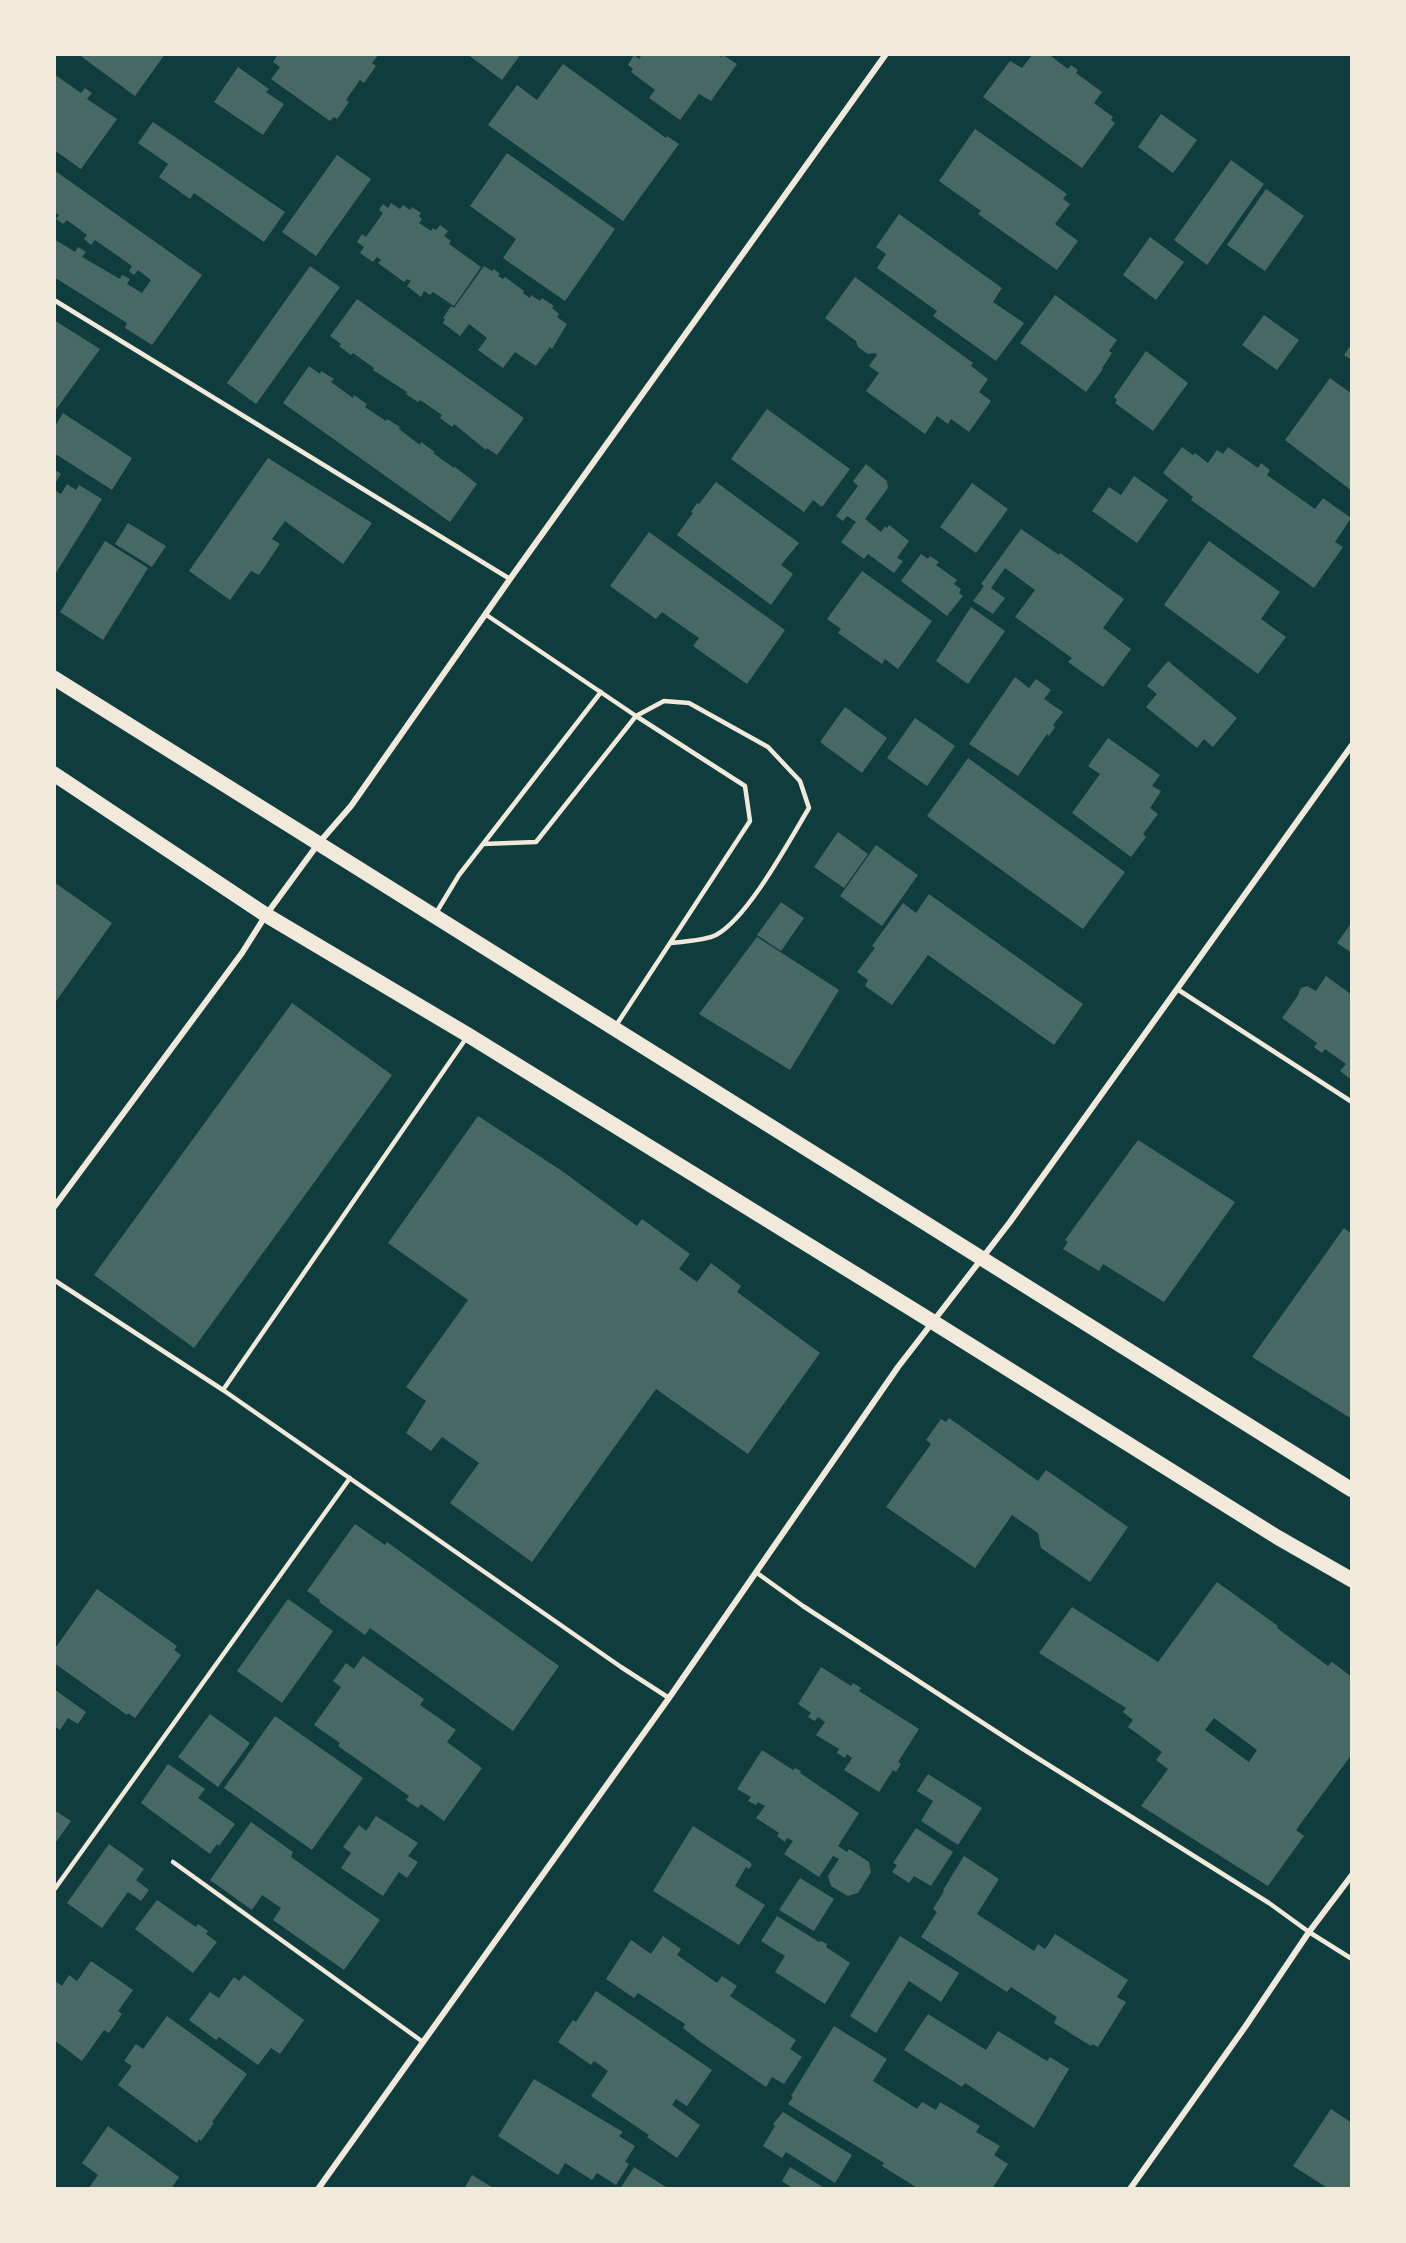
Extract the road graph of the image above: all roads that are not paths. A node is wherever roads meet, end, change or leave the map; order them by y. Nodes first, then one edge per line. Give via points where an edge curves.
1 (886, 54) edge
2 (54, 300) edge
3 (510, 579) junction
4 (485, 614) junction
5 (54, 678) edge
6 (601, 692) junction
7 (636, 716) junction
8 (1352, 745) edge
9 (54, 774) edge
10 (318, 844) junction
11 (483, 844) junction
12 (266, 915) junction
13 (435, 916) junction
14 (671, 943) junction
15 (1177, 989) junction
16 (613, 1029) junction
17 (468, 1035) junction
18 (1352, 1102) edge
19 (54, 1207) edge
20 (980, 1259) junction
21 (54, 1280) edge
22 (933, 1322) junction
23 (223, 1390) junction
24 (350, 1478) junction
25 (1352, 1490) edge
26 (757, 1572) junction
27 (1352, 1580) edge
28 (669, 1698) junction
29 (173, 1862) dead end
30 (1352, 1875) edge
31 (54, 1890) edge
32 (1309, 1932) junction
33 (1352, 1959) edge
34 (423, 2042) junction
35 (318, 2189) edge
36 (1130, 2189) edge

1 - 3 street
2 - 3 lane
3 - 4 street
4 - 6 lane
4 - 10 street via 351,806
5 - 10 main road
6 - 7 lane
6 - 11 lane
7 - 11 lane via 536,842
7 - 14 lane via 745,786 747,798 750,821
7 - 14 lane via 664,701 689,703 768,747 800,781 809,808 736,920 715,936
8 - 15 street
9 - 12 main road
10 - 12 street
10 - 13 main road
11 - 13 lane
12 - 17 main road
12 - 19 street
13 - 16 main road
14 - 16 lane
15 - 18 lane
15 - 20 street
16 - 20 main road
17 - 22 main road
17 - 23 lane
20 - 22 street
20 - 25 main road
21 - 23 lane
22 - 26 street
22 - 27 main road via 1277,1538
23 - 24 lane
24 - 28 lane
24 - 31 lane
26 - 28 street
26 - 32 lane via 813,1613
28 - 34 street
29 - 34 lane
30 - 32 street
32 - 33 lane
32 - 36 street
34 - 35 street

